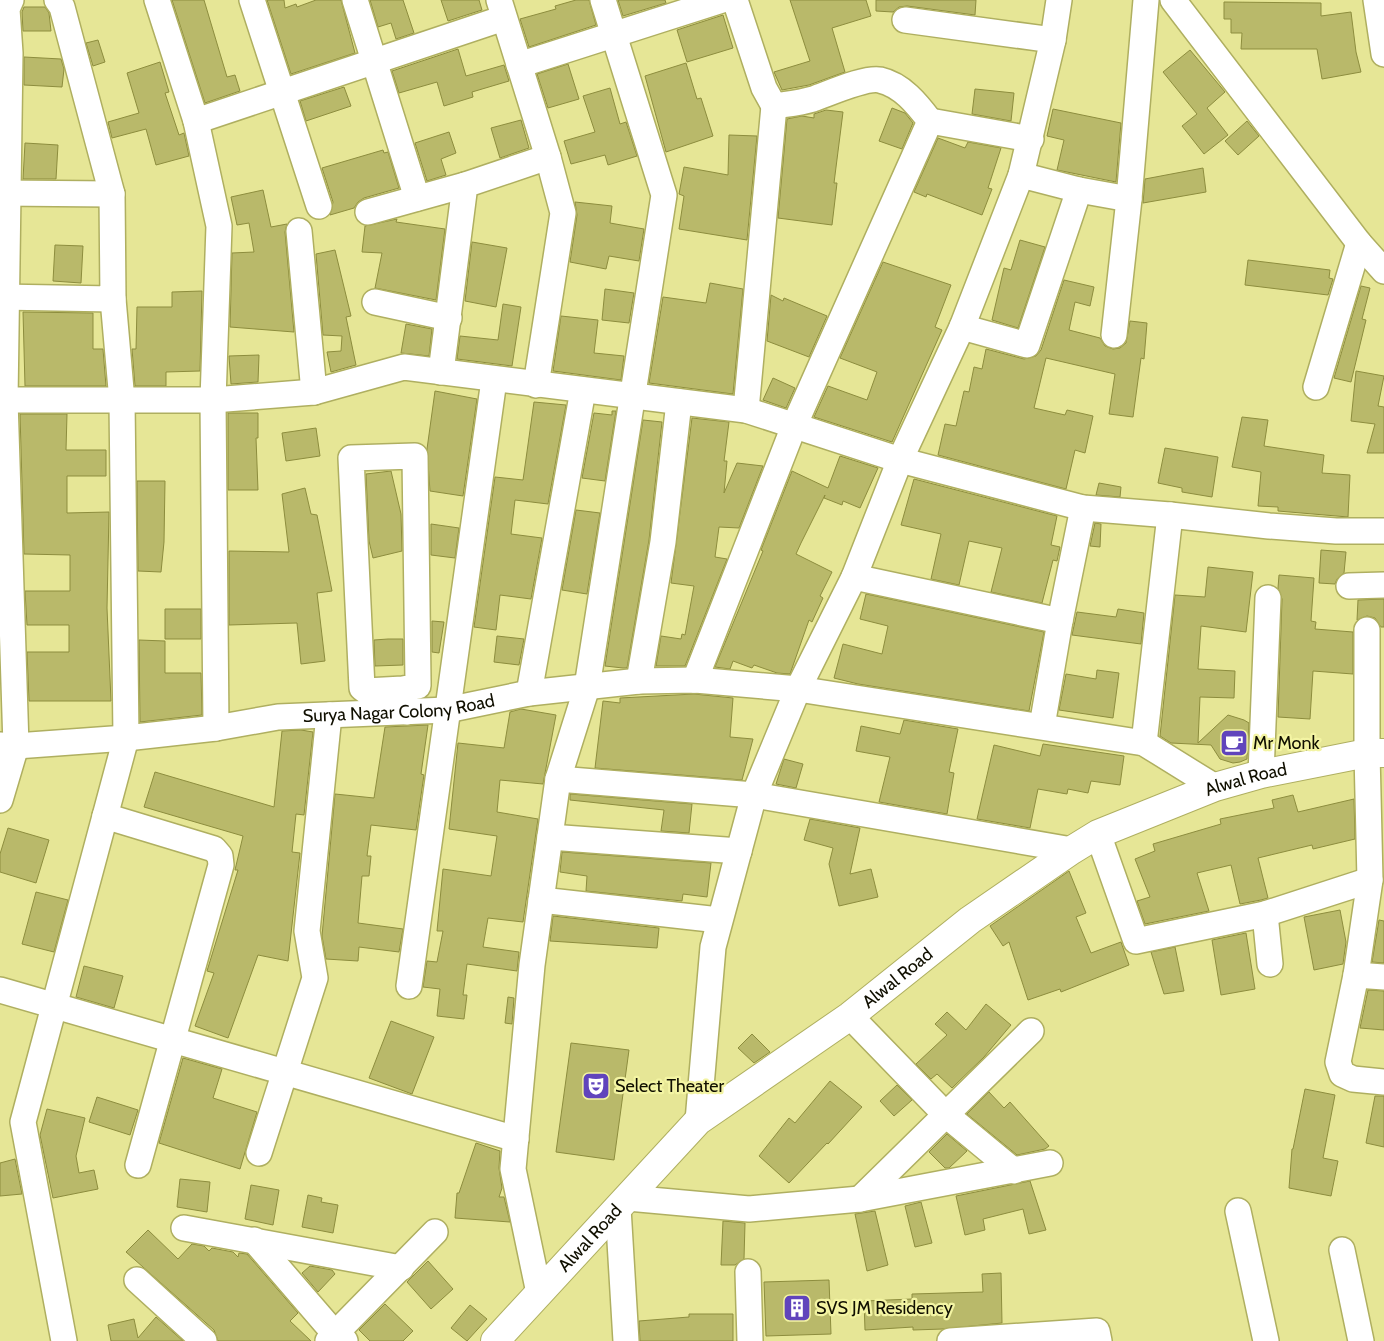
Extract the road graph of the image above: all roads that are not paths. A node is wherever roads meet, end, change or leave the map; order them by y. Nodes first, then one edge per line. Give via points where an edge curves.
1 (11, 0) edge
2 (57, 0) edge
3 (157, 0) edge
4 (252, 0) edge
5 (354, 0) edge
6 (603, 0) edge
7 (722, 0) edge
8 (735, 0) edge
9 (1059, 0) edge
10 (1146, 0) edge
11 (1173, 0) edge
12 (1376, 0) edge
13 (502, 9) edge
14 (905, 20) dead end
15 (615, 36) junction
16 (1053, 40) junction
17 (1383, 42) edge
18 (374, 61) junction
19 (519, 65) junction
20 (282, 92) junction
21 (774, 106) junction
22 (196, 121) junction
23 (930, 121) junction
24 (1031, 139) junction
25 (548, 157) junction
26 (1021, 174) junction
27 (465, 185) junction
28 (1079, 190) junction
29 (4, 193) edge
30 (112, 194) junction
31 (417, 198) junction
32 (1129, 199) junction
33 (319, 206) dead end
34 (368, 212) dead end
35 (299, 231) dead end
36 (1359, 243) junction
37 (1384, 271) edge
38 (4, 297) edge
39 (113, 299) junction
40 (375, 302) dead end
41 (449, 318) junction
42 (962, 327) junction
43 (1114, 335) dead end
44 (440, 372) junction
45 (494, 380) junction
46 (536, 385) junction
47 (1316, 387) dead end
48 (583, 390) junction
49 (314, 392) junction
50 (634, 396) junction
51 (3, 400) edge
52 (212, 400) junction
53 (122, 402) junction
54 (678, 402) junction
55 (746, 410) junction
56 (794, 426) junction
57 (900, 460) junction
58 (1083, 508) junction
59 (1170, 514) junction
60 (1384, 531) edge
61 (854, 577) junction
62 (1349, 586) dead end
63 (1384, 586) edge
64 (1268, 598) dead end
65 (1060, 621) junction
66 (1367, 630) dead end
67 (695, 680) junction
68 (639, 681) junction
69 (587, 687) junction
70 (798, 689) junction
71 (529, 693) junction
72 (405, 700) junction
73 (447, 710) junction
74 (329, 715) junction
75 (1042, 726) junction
76 (216, 728) junction
77 (126, 738) junction
78 (1144, 743) junction
79 (8, 745) edge
80 (1375, 753) edge
81 (1261, 774) junction
82 (558, 779) junction
83 (1215, 787) junction
84 (754, 795) junction
85 (0, 800) edge
86 (105, 816) junction
87 (1098, 834) junction
88 (550, 837) junction
89 (739, 850) junction
90 (1072, 850) junction
91 (1377, 856) edge
92 (1370, 880) junction
93 (541, 900) junction
94 (1265, 914) junction
95 (719, 920) junction
96 (1270, 964) dead end
97 (1356, 975) junction
98 (1384, 978) edge
99 (409, 986) dead end
100 (0, 990) edge
101 (53, 1005) junction
102 (850, 1016) junction
103 (1031, 1031) dead end
104 (171, 1039) junction
105 (285, 1072) junction
106 (1384, 1082) edge
107 (945, 1114) junction
108 (698, 1121) junction
109 (516, 1139) junction
110 (259, 1153) dead end
111 (1050, 1163) dead end
112 (138, 1165) dead end
113 (1014, 1171) junction
114 (860, 1199) junction
115 (623, 1203) junction
116 (1238, 1211) dead end
117 (184, 1228) dead end
118 (435, 1232) dead end
119 (254, 1240) junction
120 (1342, 1250) dead end
121 (400, 1268) junction
122 (748, 1272) dead end
123 (137, 1280) dead end
124 (539, 1293) junction
125 (336, 1339) edge
126 (64, 1341) edge
127 (204, 1341) edge
128 (495, 1341) edge
129 (626, 1341) edge
130 (750, 1341) edge
131 (950, 1341) edge
132 (1099, 1341) edge
133 (1266, 1341) edge
134 (1361, 1341) edge

1 - 29 street via 7,9 10,53
2 - 30 street via 62,7
3 - 22 street
4 - 20 street
5 - 18 street
6 - 15 street
7 - 15 street
8 - 21 street via 764,88
9 - 16 street
10 - 32 street
11 - 36 street
12 - 17 street
13 - 18 street
13 - 19 street
14 - 16 street
15 - 19 street
15 - 50 street via 664,195
16 - 24 street
18 - 20 street
18 - 31 street
19 - 25 street
20 - 22 street
20 - 33 street
21 - 23 street via 811,100 878,79 899,88
21 - 55 street
22 - 52 street via 219,226
23 - 24 street
23 - 56 street
24 - 26 street
25 - 27 street
25 - 46 street via 563,213
26 - 28 street
26 - 42 street
27 - 31 street
27 - 41 street
28 - 32 street
28 - 42 street via 1028,345
29 - 30 street
29 - 38 street
30 - 39 street
31 - 34 street
32 - 43 street
35 - 49 street
36 - 37 street
36 - 47 street
38 - 39 street
38 - 51 street
39 - 53 street
40 - 41 street
41 - 44 street
42 - 57 street
44 - 45 street
44 - 49 street via 404,367
45 - 46 street
45 - 73 street
46 - 48 street
48 - 50 street
48 - 71 street
49 - 52 street
50 - 54 street
50 - 69 street
51 - 53 street
51 - 79 street
52 - 53 street
52 - 76 street
53 - 77 street
54 - 55 street
54 - 68 street via 663,542
55 - 56 street
56 - 57 street
56 - 67 street
57 - 58 street
57 - 61 street
58 - 59 street
58 - 65 street
59 - 60 street via 1279,527
59 - 78 street
61 - 65 street
61 - 70 street
62 - 63 street
64 - 81 street
65 - 75 street
66 - 80 street
67 - 68 street, Surya Nagar Colony Road
67 - 70 street, Surya Nagar Colony Road
68 - 69 street, Surya Nagar Colony Road
69 - 71 street, Surya Nagar Colony Road
69 - 82 street
70 - 75 street, Surya Nagar Colony Road
70 - 84 street
71 - 73 street, Surya Nagar Colony Road
72 - 72 street via 362,688 351,458 415,456 417,464 418,686
72 - 73 street, Surya Nagar Colony Road
72 - 74 street, Surya Nagar Colony Road
73 - 99 street
74 - 76 street, Surya Nagar Colony Road via 278,717
74 - 105 street via 307,931 315,978
75 - 78 street, Surya Nagar Colony Road
76 - 77 street, Surya Nagar Colony Road
77 - 79 street, Surya Nagar Colony Road
77 - 86 street
78 - 83 street
79 - 85 street
80 - 81 main road, Alwal Road
80 - 91 street
81 - 83 main road, Alwal Road
82 - 84 street
82 - 88 street
83 - 87 main road, Alwal Road
84 - 89 street
84 - 90 street
86 - 101 street
86 - 104 street via 214,849 220,856 221,865
87 - 90 main road, Alwal Road
87 - 94 street via 1136,941
88 - 89 street
88 - 93 street
89 - 95 street
90 - 102 main road, Alwal Road via 970,920
91 - 92 street
92 - 94 street
92 - 97 street
93 - 95 street
93 - 109 street
94 - 96 street
95 - 108 street via 713,947
97 - 98 street
97 - 106 street via 1338,1062 1342,1074 1353,1079
100 - 101 street
101 - 104 street
101 - 126 street via 23,1122
102 - 107 street
102 - 108 main road, Alwal Road
103 - 107 street
104 - 105 street
104 - 112 street
105 - 109 street
105 - 110 street
107 - 113 street
107 - 114 street
108 - 115 main road, Alwal Road
109 - 124 street via 513,1169
111 - 113 street
113 - 114 street
114 - 115 street via 749,1209
115 - 124 main road, Alwal Road
115 - 129 street
116 - 133 street
117 - 119 street
118 - 121 street
119 - 121 street
119 - 125 street
120 - 134 street
121 - 125 street
122 - 130 street
123 - 127 street
124 - 128 main road, Alwal Road
131 - 132 street via 1097,1331

